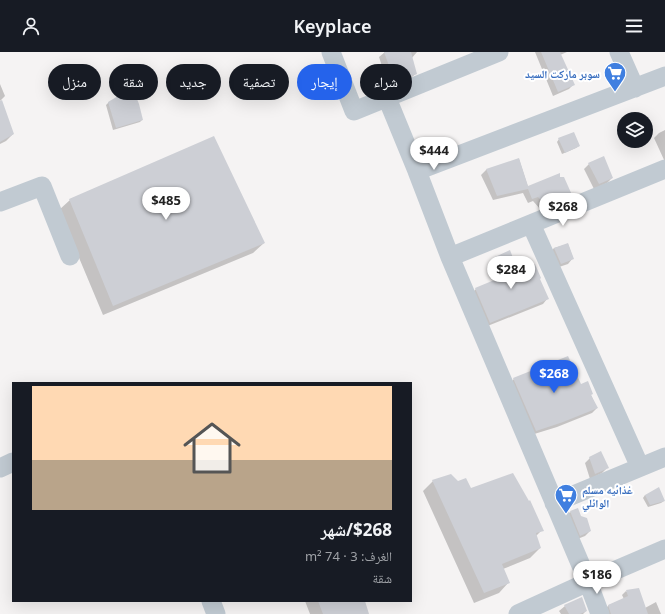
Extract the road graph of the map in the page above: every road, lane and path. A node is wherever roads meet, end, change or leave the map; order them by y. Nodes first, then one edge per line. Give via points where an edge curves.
1 (332, 52) edge
2 (499, 52) edge
3 (619, 52) edge
4 (665, 76) edge
5 (412, 88) edge
6 (635, 88) junction
7 (382, 100) edge
8 (388, 100) edge
9 (417, 171) junction
10 (664, 172) edge
11 (0, 202) edge
12 (531, 224) junction
13 (70, 256) dead end
14 (450, 257) junction
15 (665, 457) edge
16 (12, 462) edge
17 (640, 467) junction
18 (0, 468) edge
19 (554, 503) junction
20 (665, 550) edge
21 (588, 582) junction
22 (211, 602) edge
23 (216, 614) edge
24 (518, 614) edge
25 (600, 614) edge

1 - 7 street via 354,111
2 - 5 street
3 - 6 street
4 - 6 street
6 - 9 street
8 - 9 street
9 - 14 street
10 - 12 street
11 - 13 street via 42,186
12 - 14 street
12 - 17 street
14 - 19 street
15 - 17 street
16 - 18 street
17 - 19 street
19 - 21 street
20 - 21 street
21 - 24 street
21 - 25 street
22 - 23 street

